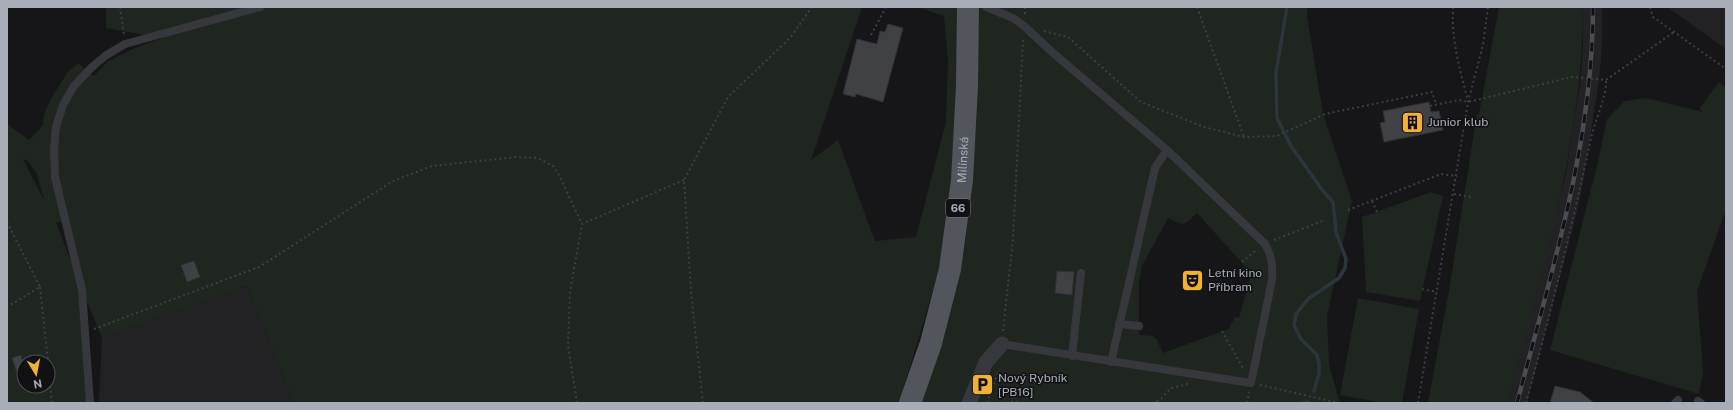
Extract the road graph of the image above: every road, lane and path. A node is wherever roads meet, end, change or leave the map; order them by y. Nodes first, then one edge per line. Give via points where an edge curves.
1 (120, 7) edge
2 (260, 7) edge
3 (812, 7) edge
4 (886, 7) edge
5 (968, 7) edge
6 (986, 7) edge
7 (1197, 7) edge
8 (1453, 7) edge
9 (1488, 7) edge
10 (1650, 7) edge
11 (1024, 26) junction
12 (1674, 32) junction
13 (870, 35) dead end
14 (125, 44) junction
15 (1726, 69) edge
16 (1606, 80) junction
17 (1468, 102) junction
18 (1436, 104) junction
19 (1430, 106) dead end
20 (1244, 137) junction
21 (1167, 150) junction
22 (1457, 176) junction
23 (684, 180) junction
24 (1454, 194) junction
25 (1472, 197) dead end
26 (1372, 200) junction
27 (1348, 210) dead end
28 (1377, 212) dead end
29 (1325, 220) dead end
30 (7, 222) edge
31 (582, 224) junction
32 (1265, 244) junction
33 (1242, 262) dead end
34 (1081, 273) dead end
35 (40, 287) junction
36 (1422, 289) dead end
37 (1437, 292) junction
38 (7, 307) edge
39 (1119, 324) junction
40 (1139, 326) dead end
41 (1222, 331) dead end
42 (86, 332) junction
43 (1002, 344) junction
44 (47, 354) edge
45 (1072, 356) junction
46 (1111, 362) junction
47 (1251, 383) junction
48 (1195, 384) dead end
49 (90, 403) edge
50 (577, 403) edge
51 (703, 403) edge
52 (910, 403) edge
53 (969, 403) edge
54 (1006, 403) edge
55 (1019, 403) edge
56 (1152, 403) edge
57 (1339, 403) edge
58 (1418, 403) edge
59 (1526, 403) edge

1 - 14 path
2 - 14 lane
3 - 23 path via 790,38 728,97
4 - 13 path
5 - 52 main road, Milínská / 66 via 962,180 950,269 931,342
6 - 11 lane via 1014,18
7 - 20 path
8 - 17 path via 1452,30 1455,49
9 - 17 path via 1483,45
10 - 12 path via 1653,17
11 - 20 path via 1068,37 1140,102 1204,127
11 - 21 lane
11 - 43 path via 1013,239
12 - 15 path
12 - 16 path
14 - 42 lane via 105,56 74,86 63,105 56,127 55,177 82,290
16 - 17 path via 1572,77
16 - 59 path
17 - 18 path via 1459,100
17 - 22 path
18 - 19 path
18 - 20 path via 1432,92 1326,114 1277,136
21 - 32 lane
21 - 39 lane via 1155,168
22 - 24 path
22 - 26 path via 1441,174
23 - 31 path
23 - 51 path via 691,292
24 - 25 path
24 - 37 path
26 - 27 path
26 - 28 path
29 - 32 path
30 - 35 path
31 - 42 path via 559,175 553,166 538,158 516,157 432,166 393,181 259,267
31 - 50 path via 570,292 568,345
32 - 33 path
32 - 47 lane via 1272,259 1272,280
34 - 45 lane
35 - 38 path
35 - 44 path
36 - 37 path
37 - 58 path
39 - 40 lane
39 - 46 lane
41 - 47 path
42 - 49 lane
43 - 45 lane
43 - 53 street via 986,362
45 - 46 lane
46 - 47 lane
47 - 57 path
48 - 56 path via 1171,388 1161,399
54 - 55 path

